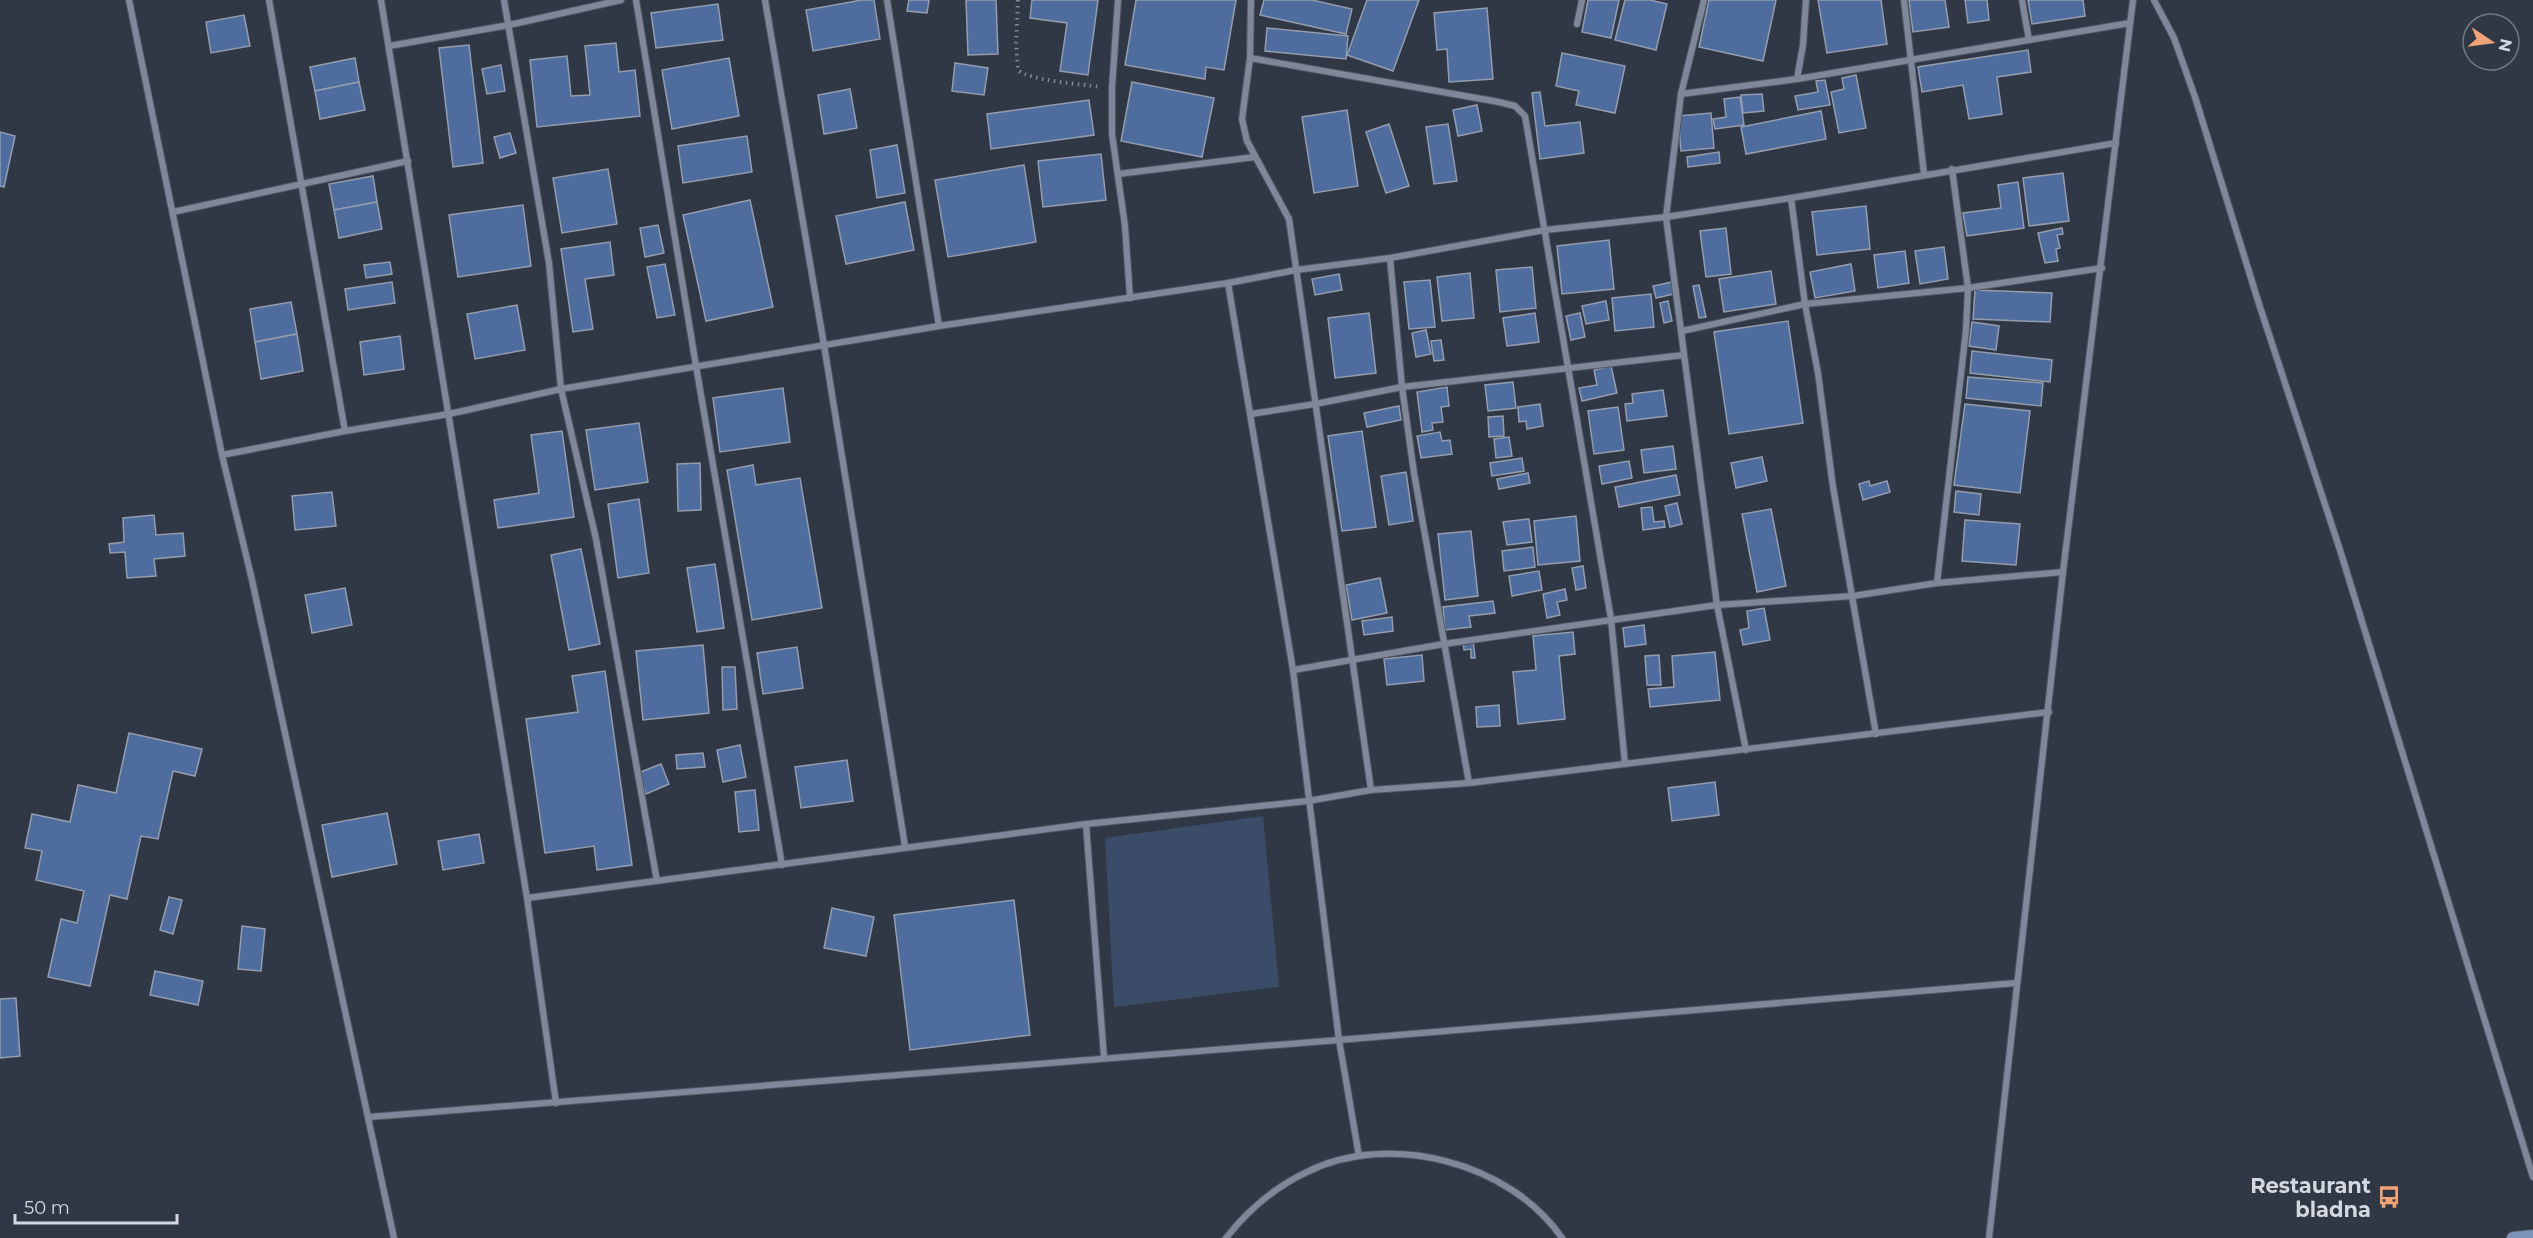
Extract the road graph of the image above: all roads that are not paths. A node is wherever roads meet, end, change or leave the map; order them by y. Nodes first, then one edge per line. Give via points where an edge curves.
1 (129, 0) edge
2 (269, 0) edge
3 (381, 0) edge
4 (504, 0) edge
5 (621, 0) edge
6 (636, 0) edge
7 (765, 0) edge
8 (887, 0) edge
9 (1118, 0) edge
10 (1251, 0) edge
11 (1582, 0) edge
12 (1704, 0) edge
13 (1806, 0) edge
14 (1904, 0) edge
15 (2022, 0) edge
16 (2133, 0) edge
17 (2154, 0) edge
18 (2130, 23) junction
19 (1577, 24) dead end
20 (509, 25) junction
21 (2029, 40) junction
22 (389, 46) junction
23 (1250, 58) junction
24 (1910, 59) junction
25 (1797, 79) junction
26 (1681, 93) junction
27 (2116, 143) junction
28 (1255, 157) junction
29 (408, 161) junction
30 (1952, 169) junction
31 (1118, 174) junction
32 (1924, 174) junction
33 (302, 183) junction
34 (1791, 198) junction
35 (173, 212) junction
36 (1666, 217) junction
37 (1545, 230) junction
38 (1390, 258) junction
39 (2102, 268) junction
40 (1296, 270) junction
41 (1228, 283) junction
42 (1968, 288) junction
43 (1130, 298) junction
44 (1805, 304) junction
45 (939, 326) junction
46 (1682, 331) junction
47 (824, 345) junction
48 (1684, 355) junction
49 (696, 366) junction
50 (1570, 368) junction
51 (1402, 387) junction
52 (561, 389) junction
53 (1315, 404) junction
54 (449, 414) junction
55 (1251, 414) junction
56 (345, 431) junction
57 (222, 455) junction
58 (2063, 572) junction
59 (1937, 583) junction
60 (1853, 596) junction
61 (1717, 605) junction
62 (1611, 619) junction
63 (1444, 644) junction
64 (1352, 659) junction
65 (1293, 670) junction
66 (2049, 712) junction
67 (1876, 734) junction
68 (1746, 750) junction
69 (1625, 764) junction
70 (1469, 783) junction
71 (1371, 790) junction
72 (1308, 801) junction
73 (1086, 824) junction
74 (904, 846) junction
75 (782, 865) junction
76 (657, 881) junction
77 (527, 898) junction
78 (2016, 983) junction
79 (1339, 1040) junction
80 (1104, 1057) junction
81 (556, 1103) junction
82 (369, 1117) junction
83 (1359, 1156) junction
84 (2533, 1177) edge
85 (2533, 1236) edge
86 (394, 1238) edge
87 (1226, 1238) edge
88 (1562, 1238) edge
89 (1989, 1238) edge
90 (2513, 1238) edge

1 - 35 street
2 - 33 street
3 - 22 street
4 - 20 street
5 - 20 street
6 - 49 street
7 - 47 street
8 - 45 street
9 - 31 street via 1112,88 1112,134
10 - 23 street
11 - 19 street
12 - 26 street
13 - 25 street
14 - 24 street
15 - 21 street
16 - 18 street
17 - 84 street via 2174,38 2194,97 2340,549
18 - 21 street
18 - 27 street
20 - 22 street
20 - 52 street via 549,263
21 - 24 street
22 - 29 street
23 - 28 street via 1242,119
23 - 37 street via 1515,106 1525,116
24 - 25 street
24 - 32 street
25 - 26 street
26 - 36 street
27 - 30 street
27 - 39 street
28 - 31 street
28 - 40 street via 1289,219
29 - 33 street
29 - 54 street
30 - 32 street
30 - 42 street
31 - 43 street
32 - 34 street
33 - 35 street
33 - 56 street
34 - 36 street
34 - 44 street
35 - 57 street
36 - 37 street
36 - 46 street
37 - 38 street
37 - 50 street
38 - 40 street
38 - 51 street
39 - 42 street
39 - 58 street
40 - 41 street
40 - 53 street
41 - 43 street
41 - 55 street
42 - 44 street
42 - 59 street
43 - 45 street
44 - 46 street
44 - 60 street
45 - 47 street
46 - 48 street
47 - 49 street
47 - 74 street
48 - 50 street
48 - 61 street
49 - 52 street
49 - 75 street
50 - 51 street
50 - 62 street
51 - 53 street
51 - 63 street
52 - 54 street
52 - 76 street via 596,539
53 - 55 street
53 - 64 street
54 - 56 street
54 - 77 street
55 - 65 street
56 - 57 street
57 - 82 street
58 - 59 street
58 - 66 street
59 - 60 street
60 - 61 street
60 - 67 street
61 - 62 street
61 - 68 street
62 - 63 street
62 - 69 street
63 - 64 street
63 - 70 street
64 - 65 street
64 - 71 street
65 - 72 street
66 - 67 street
66 - 78 street
67 - 68 street
68 - 69 street
69 - 70 street
70 - 71 street
71 - 72 street
72 - 73 street
72 - 79 street
73 - 74 street
73 - 80 street
74 - 75 street
75 - 76 street
76 - 77 street
77 - 81 street
78 - 79 street
78 - 89 street
79 - 80 street
79 - 83 street
80 - 81 street
81 - 82 street
82 - 86 street
83 - 87 street via 1308,1171 1280,1186
83 - 88 street via 1424,1158 1480,1172 1524,1197
85 - 90 street

